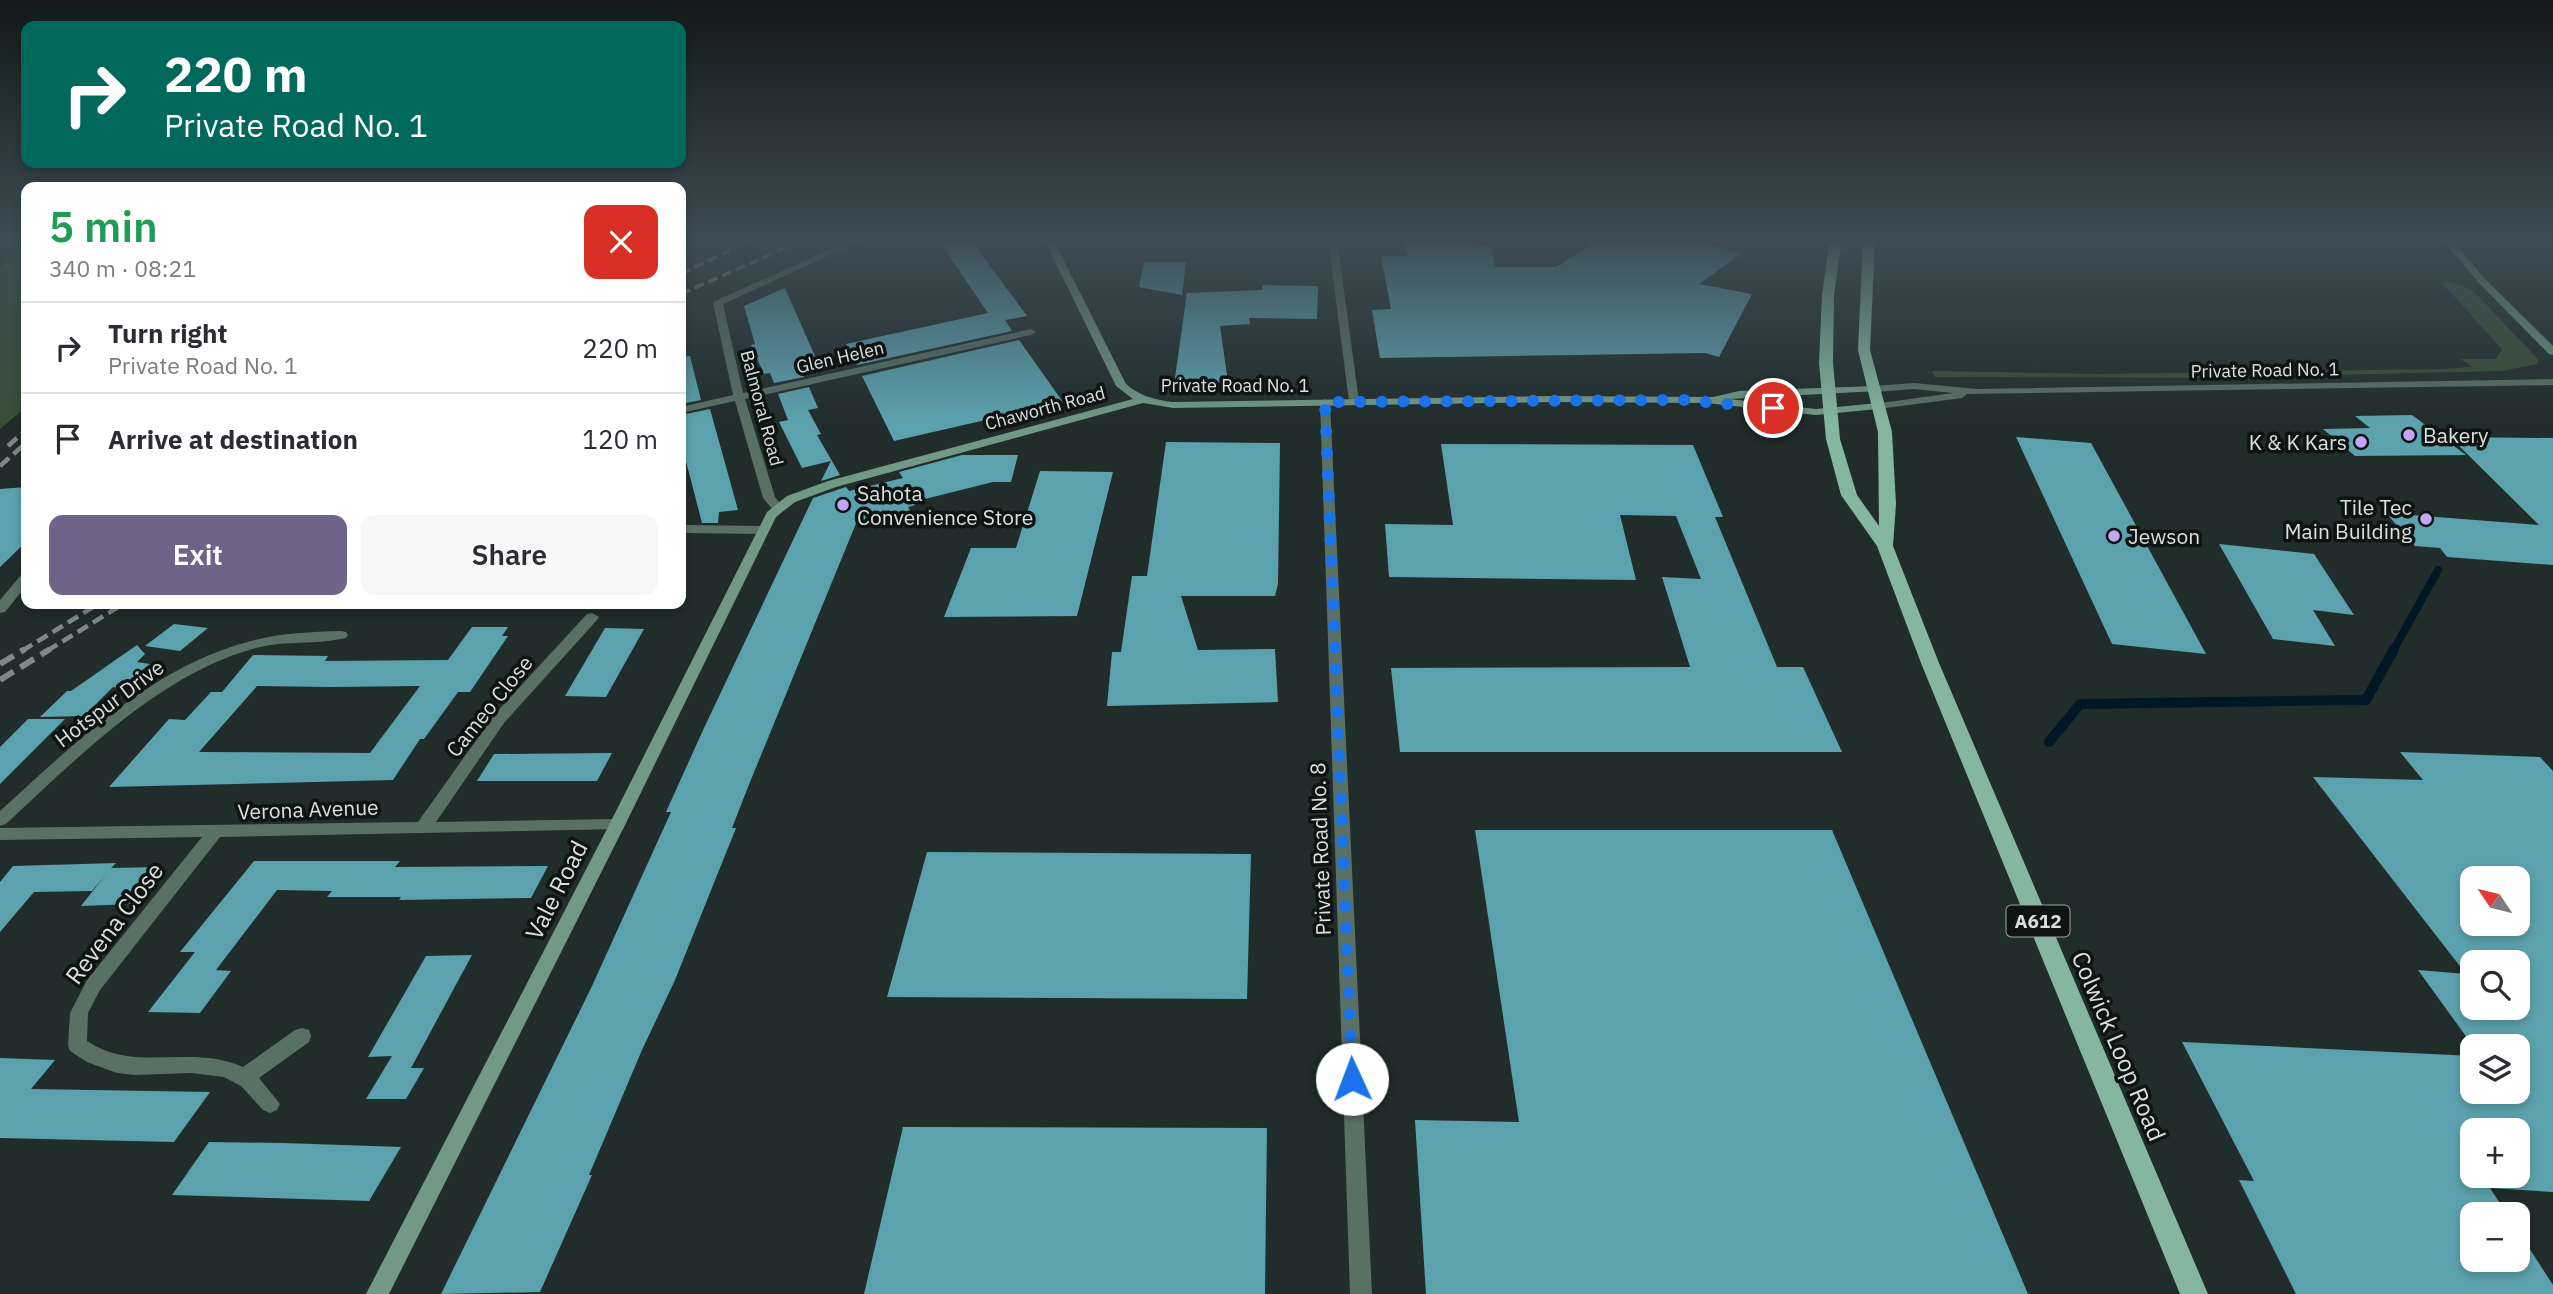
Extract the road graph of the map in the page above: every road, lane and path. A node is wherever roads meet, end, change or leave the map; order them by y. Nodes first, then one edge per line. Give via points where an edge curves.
1 (726, 299) edge
2 (1078, 299) edge
3 (1340, 299) edge
4 (1828, 299) edge
5 (1866, 299) edge
6 (2500, 299) edge
7 (1031, 332) dead end
8 (2553, 352) edge
9 (2553, 382) edge
10 (1874, 388) junction
11 (1830, 390) junction
12 (1978, 392) junction
13 (739, 398) junction
14 (1142, 400) junction
15 (1706, 400) junction
16 (1354, 401) junction
17 (1325, 402) junction
18 (1878, 406) junction
19 (686, 409) edge
20 (1832, 411) junction
21 (778, 508) junction
22 (686, 529) edge
23 (764, 530) junction
24 (1885, 546) junction
25 (21, 584) edge
26 (0, 609) edge
27 (592, 617) dead end
28 (341, 635) dead end
29 (0, 820) edge
30 (617, 825) junction
31 (424, 826) junction
32 (214, 833) junction
33 (0, 834) edge
34 (302, 1036) dead end
35 (245, 1077) junction
36 (270, 1104) dead end
37 (377, 1294) edge
38 (1361, 1294) edge
39 (2194, 1294) edge

1 - 13 street, Balmoral Road via 718,303
2 - 14 street, Chaworth Road via 1121,386
3 - 16 street
4 - 11 main road, Colwick Loop Road / A612
5 - 10 main road, Colwick Loop Road / A612 via 1864,350
6 - 8 street
7 - 13 street, Glen Helen
9 - 12 street, Private Road No. 1
10 - 11 street, Private Road No. 1
10 - 12 street, Private Road No. 1 via 1914,386
10 - 18 main road, Colwick Loop Road / A612
11 - 15 street, Private Road No. 1
11 - 20 main road, Colwick Loop Road / A612
12 - 18 street, Private Road No. 1
13 - 19 street, Glen Helen
13 - 21 street, Balmoral Road via 769,498
14 - 17 street, Private Road No. 1 via 1173,405
14 - 21 street, Chaworth Road via 805,492
15 - 16 street, Private Road No. 1
15 - 20 street, Private Road No. 1
16 - 17 street, Private Road No. 1
17 - 38 street, Private Road No. 8
18 - 20 street, Private Road No. 1
18 - 24 main road, Colwick Loop Road / A612 via 1885,432
20 - 24 main road, Colwick Loop Road / A612 via 1833,439 1849,495
21 - 23 street, Vale Road
22 - 23 street
23 - 30 street, Vale Road
24 - 39 main road, Colwick Loop Road / A612
25 - 26 street
27 - 31 street, Cameo Close via 499,719
28 - 29 street, Hotspur Drive via 265,642 182,674 58,768
30 - 31 street, Verona Avenue
30 - 37 street, Vale Road
31 - 32 street, Verona Avenue
32 - 33 street, Verona Avenue
32 - 35 street, Revena Close via 93,985 79,1013 77,1045 102,1060 134,1066 216,1066
34 - 35 street
35 - 36 street, Revena Close

